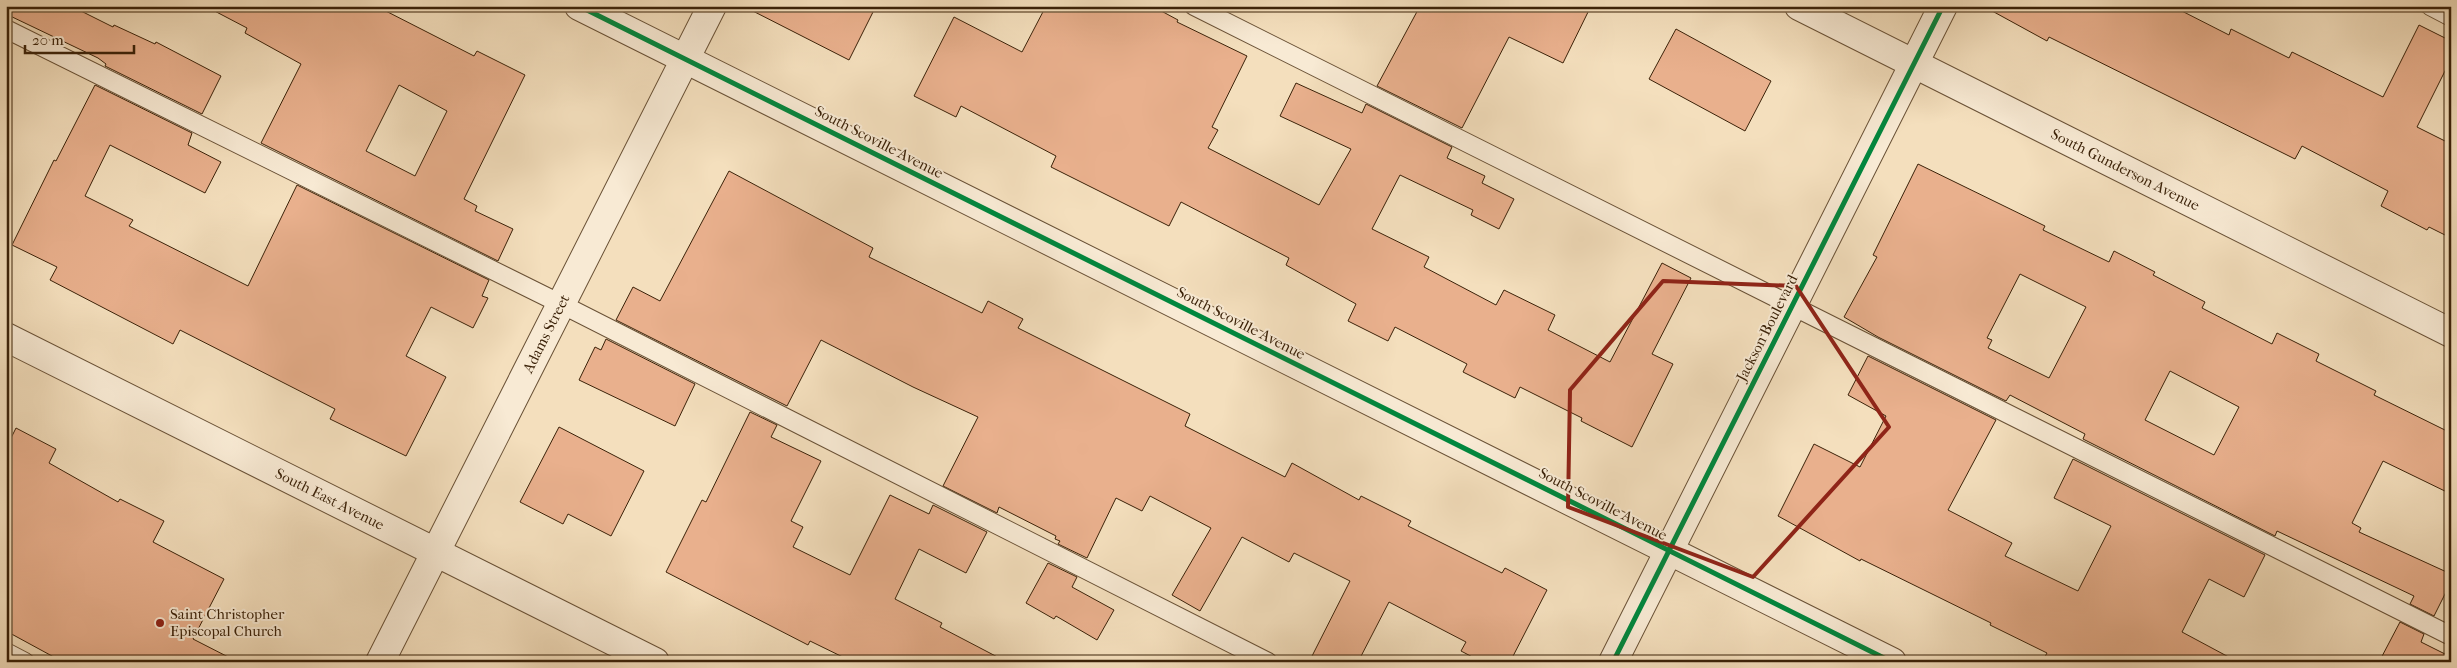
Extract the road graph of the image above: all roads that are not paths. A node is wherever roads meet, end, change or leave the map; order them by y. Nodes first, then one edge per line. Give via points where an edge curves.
1 (579, 6) edge
2 (712, 6) edge
3 (1194, 6) edge
4 (1799, 6) edge
5 (1943, 6) edge
6 (2430, 6) edge
7 (2451, 17) edge
8 (6, 29) edge
9 (685, 59) junction
10 (1914, 64) junction
11 (561, 304) junction
12 (1792, 306) junction
13 (2451, 333) edge
14 (6, 337) edge
15 (1669, 551) junction
16 (436, 552) junction
17 (2451, 636) edge
18 (6, 652) edge
19 (25, 662) edge
20 (380, 662) edge
21 (655, 662) edge
22 (1268, 662) edge
23 (1613, 662) edge
24 (1892, 662) edge

1 - 9 street, South Scoville Avenue
2 - 9 street, Adams Street
3 - 12 lane
4 - 10 street, South Gunderson Avenue
5 - 10 street, Jackson Boulevard
6 - 7 lane
8 - 11 lane
9 - 11 street, Adams Street
9 - 15 street, South Scoville Avenue
10 - 12 street, Jackson Boulevard
10 - 13 street, South Gunderson Avenue
11 - 16 street, Adams Street
11 - 22 lane
12 - 15 street, Jackson Boulevard
12 - 17 lane
14 - 16 street, South East Avenue
15 - 23 street, Jackson Boulevard
15 - 24 street, South Scoville Avenue
16 - 20 street, Adams Street
16 - 21 street, South East Avenue
18 - 19 lane

